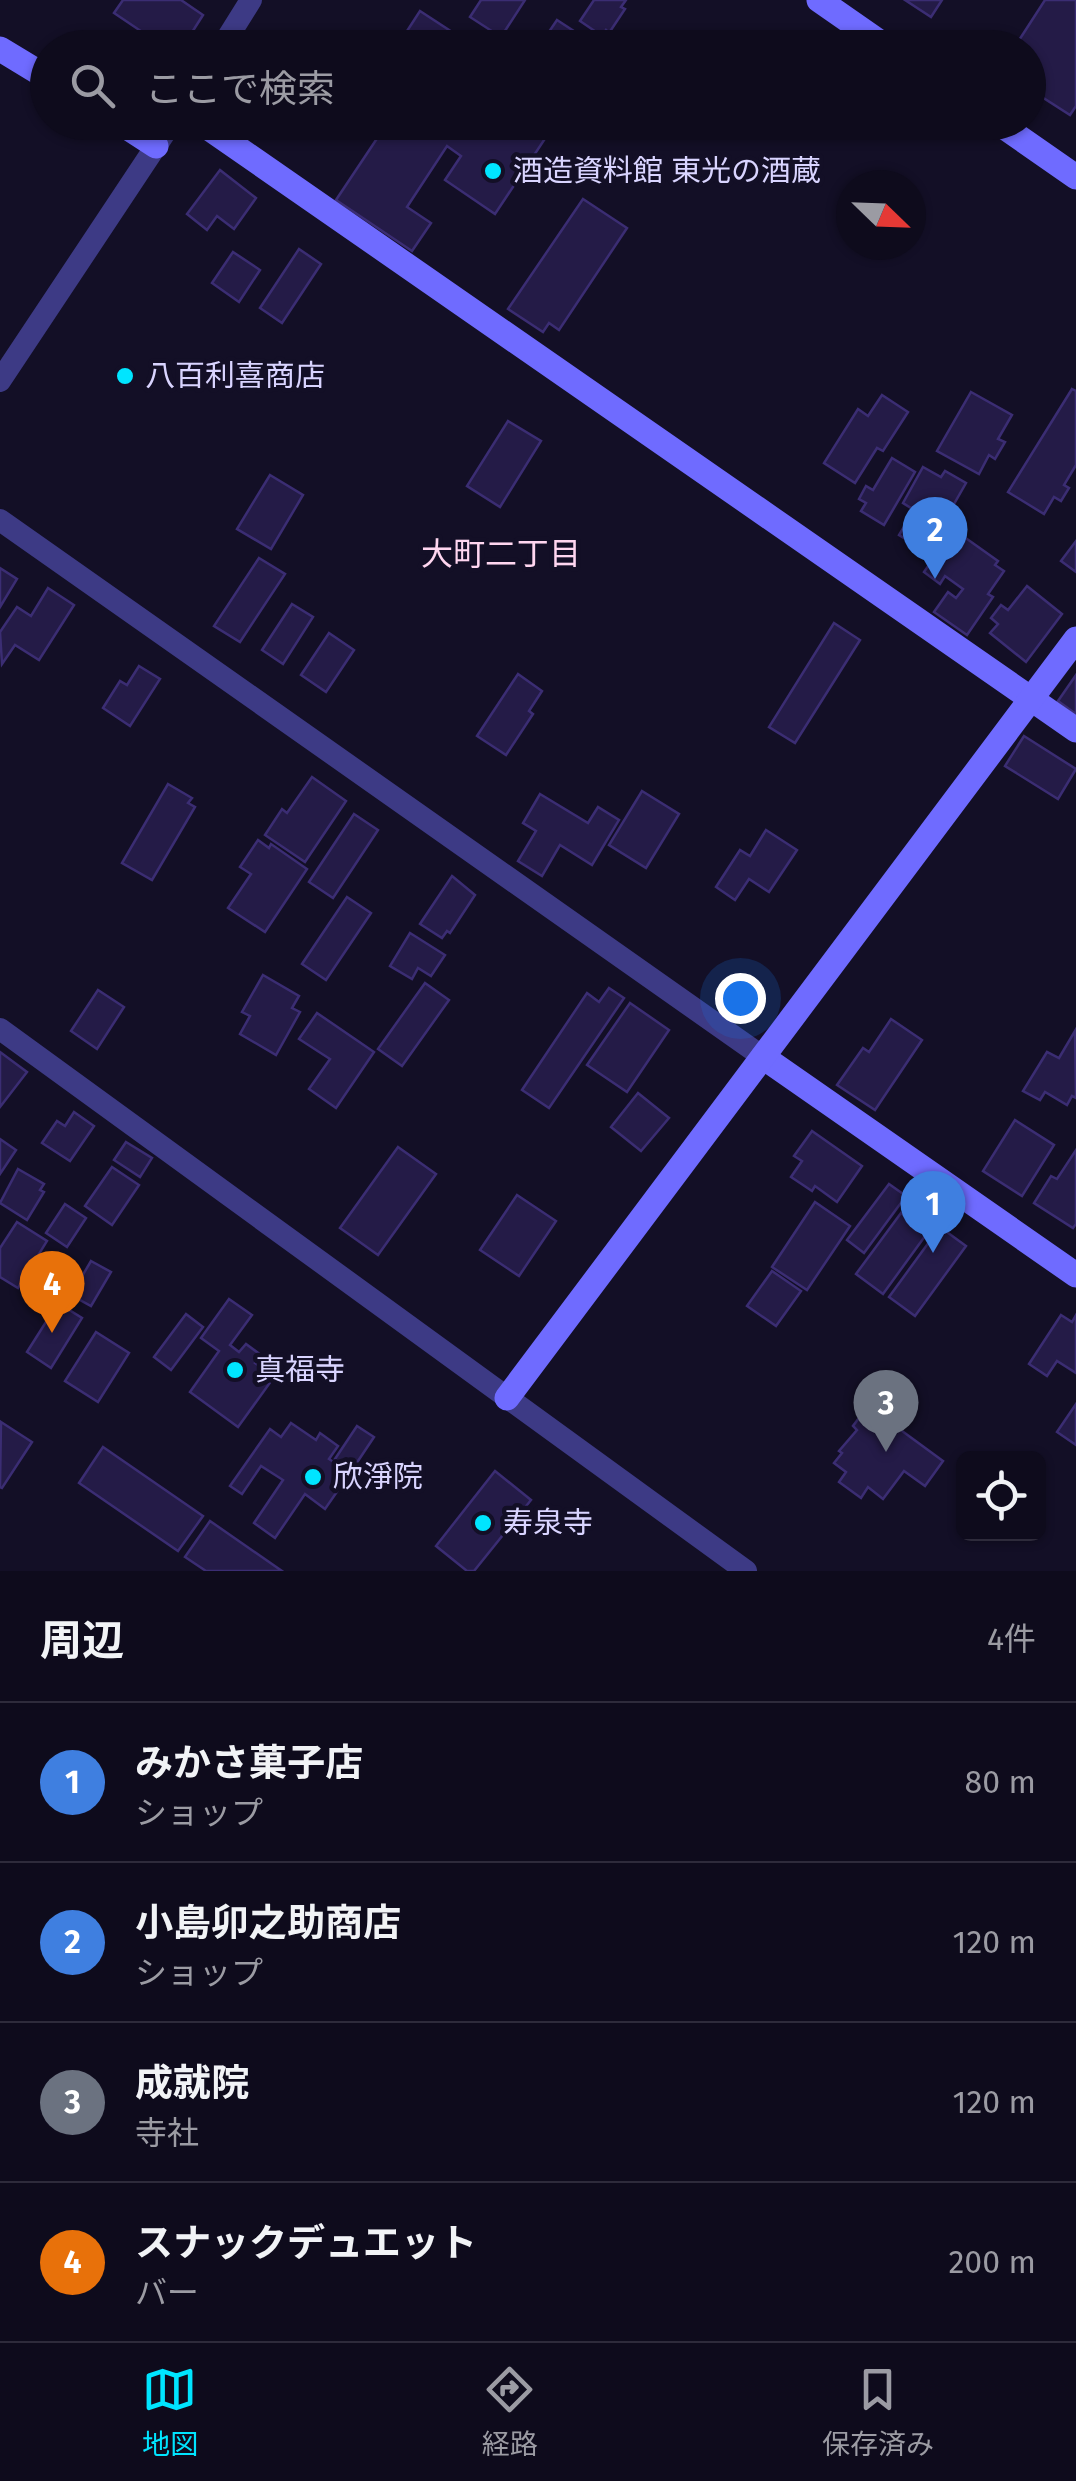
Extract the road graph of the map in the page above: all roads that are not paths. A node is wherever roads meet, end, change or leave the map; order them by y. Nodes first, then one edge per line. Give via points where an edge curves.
1 (251, 0) edge
2 (819, 0) edge
3 (232, 30) edge
4 (862, 30) edge
5 (0, 49) edge
6 (30, 67) edge
7 (146, 140) edge
8 (160, 140) edge
9 (226, 140) edge
10 (1023, 140) edge
11 (156, 146) junction
12 (1076, 177) edge
13 (0, 381) edge
14 (0, 520) edge
15 (1076, 639) edge
16 (1032, 700) junction
17 (1076, 730) edge
18 (0, 1030) edge
19 (762, 1057) junction
20 (1076, 1274) edge
21 (507, 1398) junction
22 (746, 1571) edge

1 - 3 street
2 - 4 street
5 - 6 street
7 - 11 street
8 - 11 street
9 - 16 street
10 - 12 street
11 - 13 street
14 - 19 street
15 - 16 street
16 - 17 street
16 - 19 street
18 - 21 street
19 - 20 street
19 - 21 street
21 - 22 street

